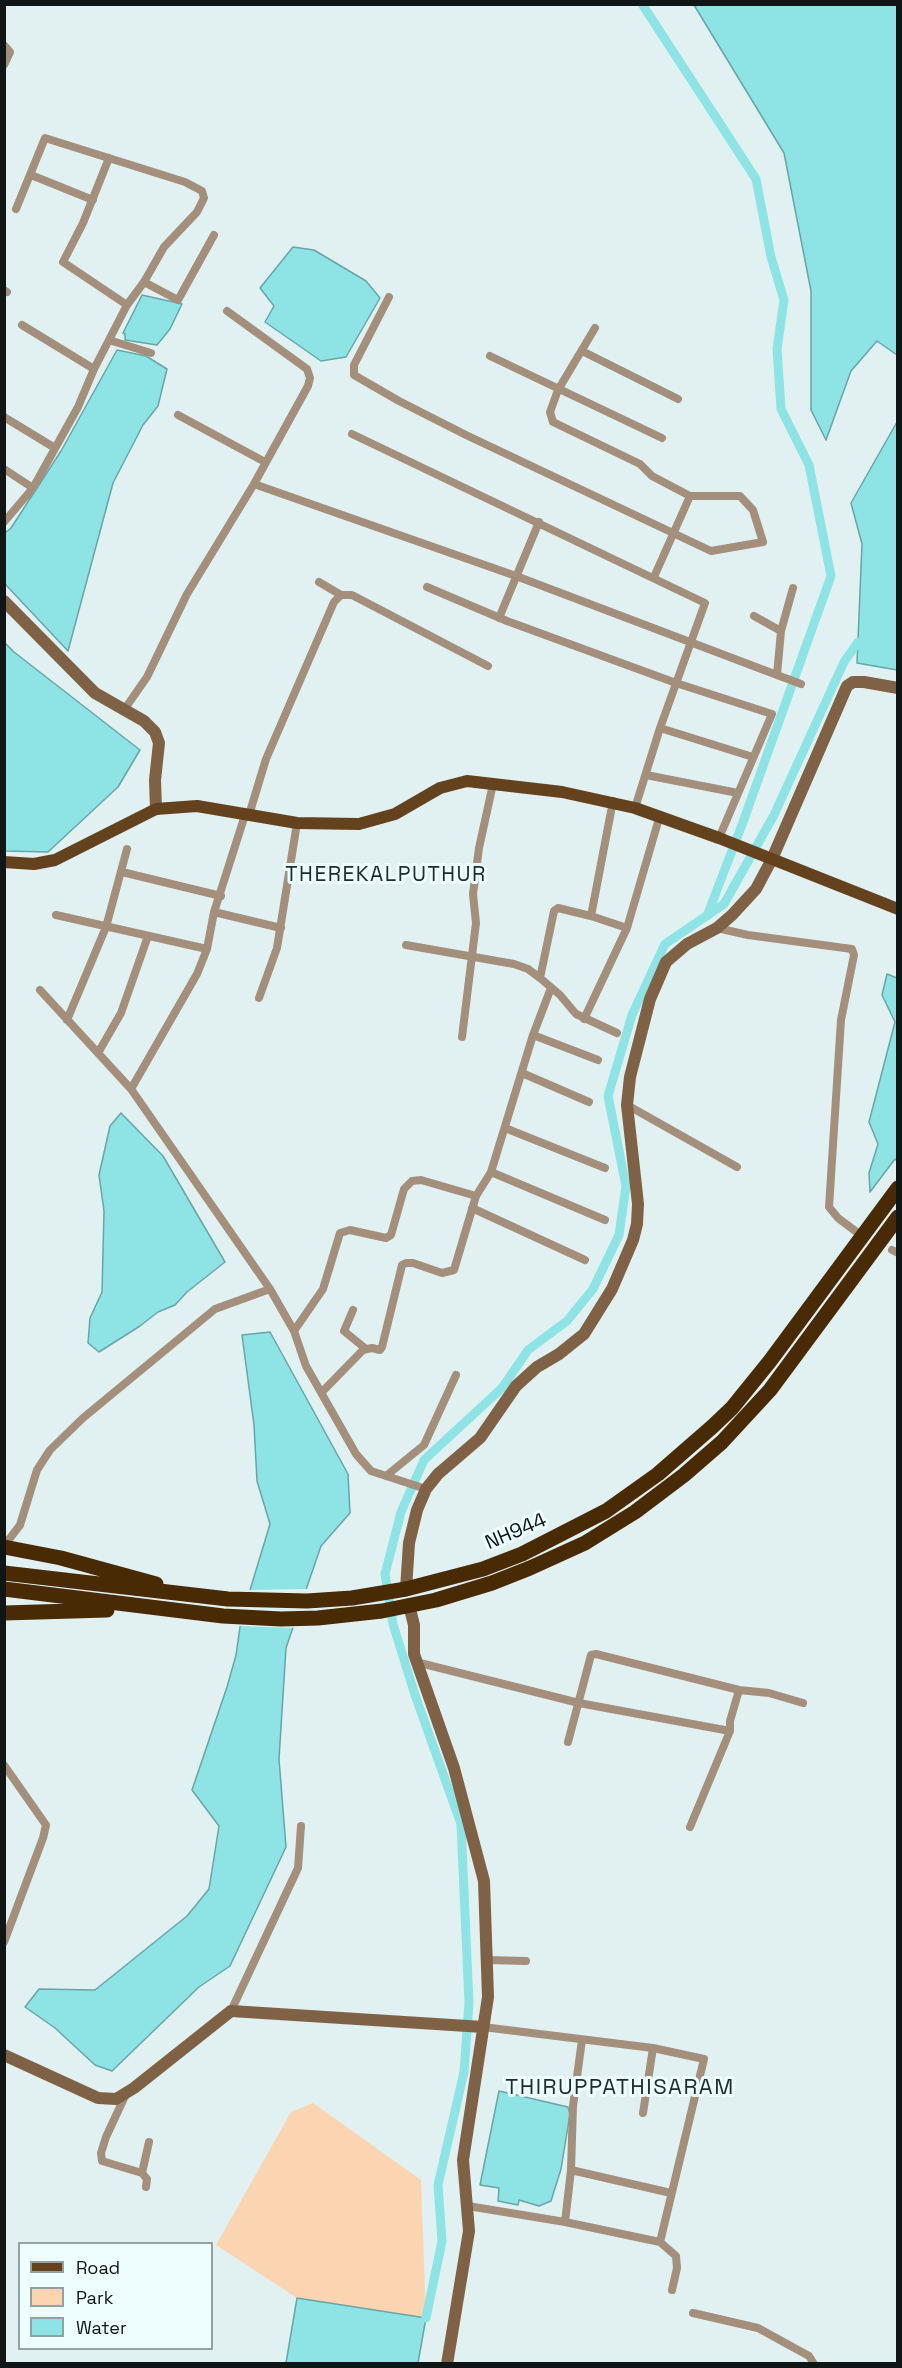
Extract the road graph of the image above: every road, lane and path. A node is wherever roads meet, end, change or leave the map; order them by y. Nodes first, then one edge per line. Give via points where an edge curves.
1 (4, 45) edge
2 (4, 65) edge
3 (109, 158) junction
4 (31, 175) junction
5 (93, 200) junction
6 (16, 208) dead end
7 (214, 235) dead end
8 (144, 282) junction
9 (389, 297) dead end
10 (127, 305) junction
11 (227, 311) dead end
12 (22, 325) dead end
13 (595, 328) dead end
14 (109, 340) junction
15 (582, 351) junction
16 (151, 353) dead end
17 (490, 356) dead end
18 (94, 369) junction
19 (558, 390) junction
20 (678, 399) dead end
21 (178, 415) dead end
22 (4, 417) edge
23 (352, 434) dead end
24 (662, 438) dead end
25 (55, 448) junction
26 (265, 462) junction
27 (4, 470) edge
28 (254, 484) junction
29 (33, 488) junction
30 (690, 496) junction
31 (4, 522) edge
32 (539, 522) junction
33 (674, 534) junction
34 (516, 576) junction
35 (654, 577) junction
36 (319, 582) dead end
37 (427, 587) dead end
38 (793, 588) dead end
39 (341, 595) junction
40 (4, 602) edge
41 (754, 616) dead end
42 (499, 618) junction
43 (781, 631) junction
44 (691, 641) junction
45 (488, 666) dead end
46 (777, 675) junction
47 (676, 683) junction
48 (801, 684) dead end
49 (897, 688) edge
50 (124, 710) junction
51 (660, 728) junction
52 (753, 757) junction
53 (646, 775) junction
54 (493, 784) junction
55 (738, 793) junction
56 (613, 801) junction
57 (635, 808) junction
58 (156, 809) junction
59 (247, 815) junction
60 (660, 815) junction
61 (297, 823) junction
62 (723, 840) junction
63 (127, 849) dead end
64 (768, 857) junction
65 (4, 862) edge
66 (122, 873) junction
67 (221, 896) junction
68 (897, 909) edge
69 (214, 912) junction
70 (56, 915) dead end
71 (591, 915) junction
72 (106, 927) junction
73 (281, 928) junction
74 (627, 928) junction
75 (717, 928) junction
76 (148, 936) junction
77 (406, 945) dead end
78 (207, 949) junction
79 (473, 956) junction
80 (540, 978) junction
81 (551, 988) junction
82 (40, 990) dead end
83 (259, 998) dead end
84 (584, 1018) junction
85 (68, 1020) junction
86 (617, 1033) dead end
87 (533, 1035) junction
88 (462, 1037) dead end
89 (98, 1053) junction
90 (598, 1060) dead end
91 (522, 1073) junction
92 (131, 1089) junction
93 (589, 1102) dead end
94 (627, 1105) junction
95 (505, 1128) junction
96 (737, 1167) dead end
97 (604, 1168) dead end
98 (491, 1172) junction
99 (897, 1188) edge
100 (476, 1196) junction
101 (472, 1208) junction
102 (897, 1217) edge
103 (605, 1220) dead end
104 (862, 1236) junction
105 (585, 1260) dead end
106 (270, 1289) junction
107 (353, 1310) dead end
108 (294, 1331) junction
109 (366, 1349) junction
110 (456, 1375) dead end
111 (322, 1392) junction
112 (386, 1476) junction
113 (421, 1488) junction
114 (4, 1547) edge
115 (4, 1573) edge
116 (4, 1589) edge
117 (402, 1590) junction
118 (188, 1595) junction
119 (405, 1606) junction
120 (173, 1610) junction
121 (4, 1613) edge
122 (416, 1662) junction
123 (739, 1690) junction
124 (579, 1703) junction
125 (803, 1703) dead end
126 (730, 1731) junction
127 (568, 1742) dead end
128 (4, 1765) edge
129 (301, 1826) dead end
130 (690, 1827) dead end
131 (4, 1942) edge
132 (487, 1960) junction
133 (526, 1961) dead end
134 (231, 2011) junction
135 (480, 2027) junction
136 (582, 2040) junction
137 (654, 2048) junction
138 (4, 2055) edge
139 (126, 2094) junction
140 (644, 2114) dead end
141 (149, 2142) dead end
142 (571, 2170) junction
143 (142, 2173) junction
144 (146, 2187) dead end
145 (671, 2193) junction
146 (468, 2206) junction
147 (565, 2222) junction
148 (660, 2242) junction
149 (672, 2290) dead end
150 (693, 2313) dead end
151 (447, 2364) edge
152 (814, 2364) edge

1 - 2 street via 10,54
3 - 4 street via 45,138
3 - 5 street
3 - 8 street via 202,190 204,198 197,212 164,248
4 - 5 street
4 - 6 street
5 - 10 street via 63,262
7 - 8 street via 178,300
8 - 10 street
9 - 33 street via 354,365 354,375 466,435
10 - 14 street
11 - 26 street via 309,373 308,386
12 - 18 street
13 - 15 street
14 - 16 street
14 - 18 street
15 - 19 street
15 - 20 street
17 - 19 street
18 - 25 street
19 - 24 street
19 - 30 street via 550,412 553,423 640,464 652,477
21 - 26 street
22 - 25 street
23 - 32 street
25 - 29 street
26 - 28 street
27 - 29 street
28 - 34 street
28 - 50 street via 187,594 147,676
29 - 31 street
30 - 33 street
30 - 33 street via 740,496 753,510 763,542 711,551
32 - 34 street
32 - 35 street
33 - 35 street
34 - 42 street
34 - 44 street
35 - 44 street via 705,603
36 - 39 street
37 - 42 street
38 - 43 street
39 - 45 street via 352,596
39 - 59 street via 334,602 266,759
40 - 50 street via 94,693
41 - 43 street
42 - 47 street
43 - 46 street
44 - 46 street
44 - 47 street
46 - 48 street
47 - 51 street
47 - 52 street via 772,714
49 - 64 street via 864,682 847,686
50 - 58 street via 144,721 159,743
51 - 52 street
51 - 53 street
52 - 55 street
53 - 55 street
53 - 57 street
54 - 56 main road
54 - 61 main road via 467,782 440,788 395,814 359,824
54 - 79 street via 473,894
55 - 62 street
56 - 57 main road
56 - 71 street
57 - 60 main road
58 - 59 main road via 197,806
58 - 65 main road via 55,860 34,864
59 - 61 main road
59 - 67 street
60 - 62 main road
60 - 74 street
61 - 73 street
62 - 64 main road
63 - 66 street
64 - 68 main road
64 - 75 street via 756,889
66 - 67 street
66 - 72 street
67 - 69 street
69 - 73 street
69 - 78 street
70 - 72 street
71 - 74 street
71 - 80 street via 558,908 554,911
72 - 76 street
72 - 85 street
73 - 83 street
74 - 84 street
75 - 94 street via 687,944 666,962 650,999 630,1077
75 - 104 street via 852,949 841,1020 829,1207
76 - 78 street
76 - 89 street via 121,1013
77 - 79 street
78 - 92 street via 197,974
79 - 80 street via 514,964
79 - 88 street
80 - 81 street
81 - 84 street
81 - 87 street
82 - 85 street
84 - 86 street
85 - 89 street
87 - 90 street
87 - 91 street
89 - 92 street
91 - 93 street
91 - 95 street
92 - 106 street
94 - 96 street
94 - 113 street via 637,1224 612,1289 584,1334 537,1366 516,1386 480,1438
95 - 97 street
95 - 98 street
98 - 100 street
98 - 103 street
99 - 104 highway, NH944 / NH944
100 - 101 street
100 - 108 street via 421,1180 412,1181 404,1189 391,1235 386,1238 350,1230 340,1233 323,1289
101 - 105 street
101 - 109 street via 454,1270 442,1273 413,1263 402,1265 382,1347
102 - 119 highway, NH944 / NH944 via 770,1390 738,1426 684,1475 610,1528 559,1555 492,1583
104 - 117 highway, NH944 / NH944 via 748,1389 658,1474 606,1511 548,1542 483,1569
106 - 108 street
106 - 114 street via 215,1309 50,1450 37,1470 20,1525
107 - 109 street via 344,1332
108 - 111 street via 306,1366
109 - 111 street
110 - 112 street via 424,1445
111 - 112 street via 356,1454 371,1471
112 - 113 street
113 - 117 street
114 - 118 highway via 130,1575
115 - 118 highway, NH944 / NH944
116 - 120 highway, NH944 / NH944
117 - 118 highway, NH944 / NH944 via 307,1601 244,1601
119 - 120 highway, NH944 / NH944 via 307,1618
119 - 122 street via 414,1625
120 - 121 highway
122 - 124 street
122 - 132 street via 454,1768 484,1881
123 - 124 street via 596,1654 591,1655
123 - 125 street via 769,1693
123 - 126 street
124 - 126 street
124 - 127 street
126 - 130 street
128 - 131 street via 46,1825
129 - 134 street via 298,1868
132 - 133 street
132 - 135 street via 488,1997
134 - 135 street
134 - 139 street
135 - 136 street
135 - 146 street via 463,2160
136 - 137 street
136 - 142 street via 573,2106
137 - 140 street
137 - 145 street via 704,2059
138 - 139 street via 98,2098 116,2099
139 - 143 street via 101,2153 102,2161
141 - 143 street
142 - 145 street
142 - 147 street
143 - 144 street via 147,2179
145 - 148 street
146 - 147 street
146 - 151 street via 469,2231
147 - 148 street
148 - 149 street via 676,2256
150 - 152 street via 758,2328 809,2356

